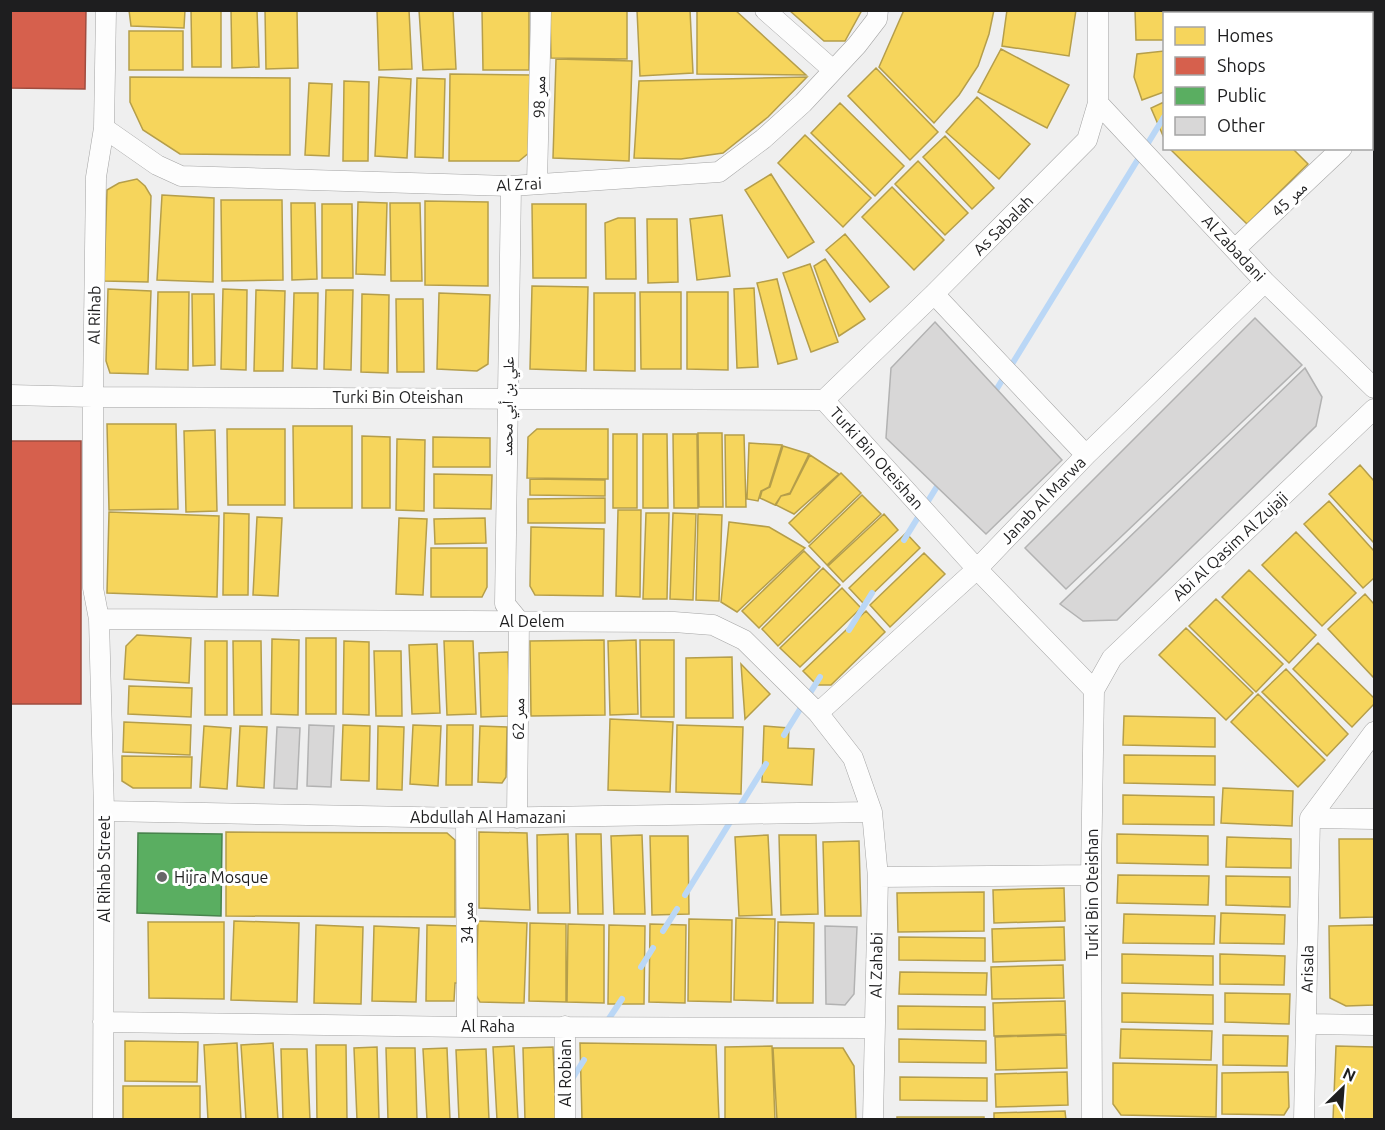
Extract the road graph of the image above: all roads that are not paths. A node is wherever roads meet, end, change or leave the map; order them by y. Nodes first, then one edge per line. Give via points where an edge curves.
1 (106, 10) edge
2 (541, 10) edge
3 (765, 10) edge
4 (878, 10) edge
5 (1098, 10) edge
6 (834, 70) junction
7 (1098, 103) junction
8 (104, 128) junction
9 (1340, 150) edge
10 (537, 183) junction
11 (511, 186) junction
12 (1235, 249) junction
13 (1264, 282) junction
14 (934, 294) junction
15 (1374, 388) edge
16 (10, 395) edge
17 (93, 397) junction
18 (507, 398) junction
19 (824, 400) junction
20 (1374, 409) edge
21 (1086, 455) junction
22 (977, 569) junction
23 (99, 619) junction
24 (519, 621) junction
25 (1094, 690) junction
26 (818, 713) junction
27 (1374, 732) edge
28 (104, 810) junction
29 (872, 812) junction
30 (466, 818) junction
31 (517, 818) junction
32 (1310, 818) junction
33 (1374, 819) edge
34 (1091, 875) junction
35 (878, 877) junction
36 (103, 1022) junction
37 (1306, 1024) junction
38 (1374, 1025) edge
39 (565, 1026) junction
40 (467, 1027) junction
41 (874, 1028) junction
42 (103, 1119) edge
43 (565, 1119) edge
44 (873, 1119) edge
45 (1092, 1119) edge
46 (1304, 1119) edge

1 - 8 street, Al Rihab
2 - 10 street, ممر 98
3 - 6 street
4 - 6 street, Al Zrai via 877,19
5 - 7 street, As Sabalah
6 - 10 street, Al Zrai via 795,111 719,172
7 - 12 street, Al Zabadani
7 - 14 street, As Sabalah via 1087,140
8 - 11 street, Al Zrai via 181,176
8 - 17 street, Al Rihab via 96,177
9 - 12 street, ممر 45
10 - 11 street, Al Zrai
11 - 18 street, علي بن أبي محمد
12 - 13 street, Al Zabadani
13 - 15 street, Al Zabadani
13 - 21 street, Janab Al Marwa
14 - 19 street, As Sabalah
14 - 21 street
16 - 17 street, Turki Bin Oteishan
17 - 18 street, Turki Bin Oteishan
17 - 23 street, Al Rihab via 93,588
18 - 19 street, Turki Bin Oteishan
18 - 24 street, علي بن أبي محمد via 505,604
19 - 22 street, Turki Bin Oteishan
20 - 25 street, Abi Al Qasim Al Zujaji via 1112,658
21 - 22 street, Janab Al Marwa
22 - 25 street, Turki Bin Oteishan
22 - 26 street, Janab Al Marwa
23 - 24 street, Al Delem
23 - 28 street, Al Rihab Street
24 - 26 street, Al Delem via 713,625 744,640
24 - 31 street, ممر 62
25 - 34 street, Turki Bin Oteishan
26 - 29 street, Al Delem via 853,758
27 - 32 street
28 - 30 street, Abdullah Al Hamazani
28 - 36 street, Al Rihab Street
29 - 31 street, Abdullah Al Hamazani
29 - 35 street, Al Zahabi
30 - 31 street, Abdullah Al Hamazani
30 - 40 street, ممر 34
32 - 33 street
32 - 37 street, Arisala
34 - 35 street
34 - 45 street, Turki Bin Oteishan
35 - 41 street, Al Zahabi
36 - 40 street, Al Raha
36 - 42 street, Al Rihab Street
37 - 38 street
37 - 46 street, Arisala
39 - 40 street, Al Raha
39 - 41 street, Al Raha
39 - 43 street, Al Robian
41 - 44 street, Al Zahabi

